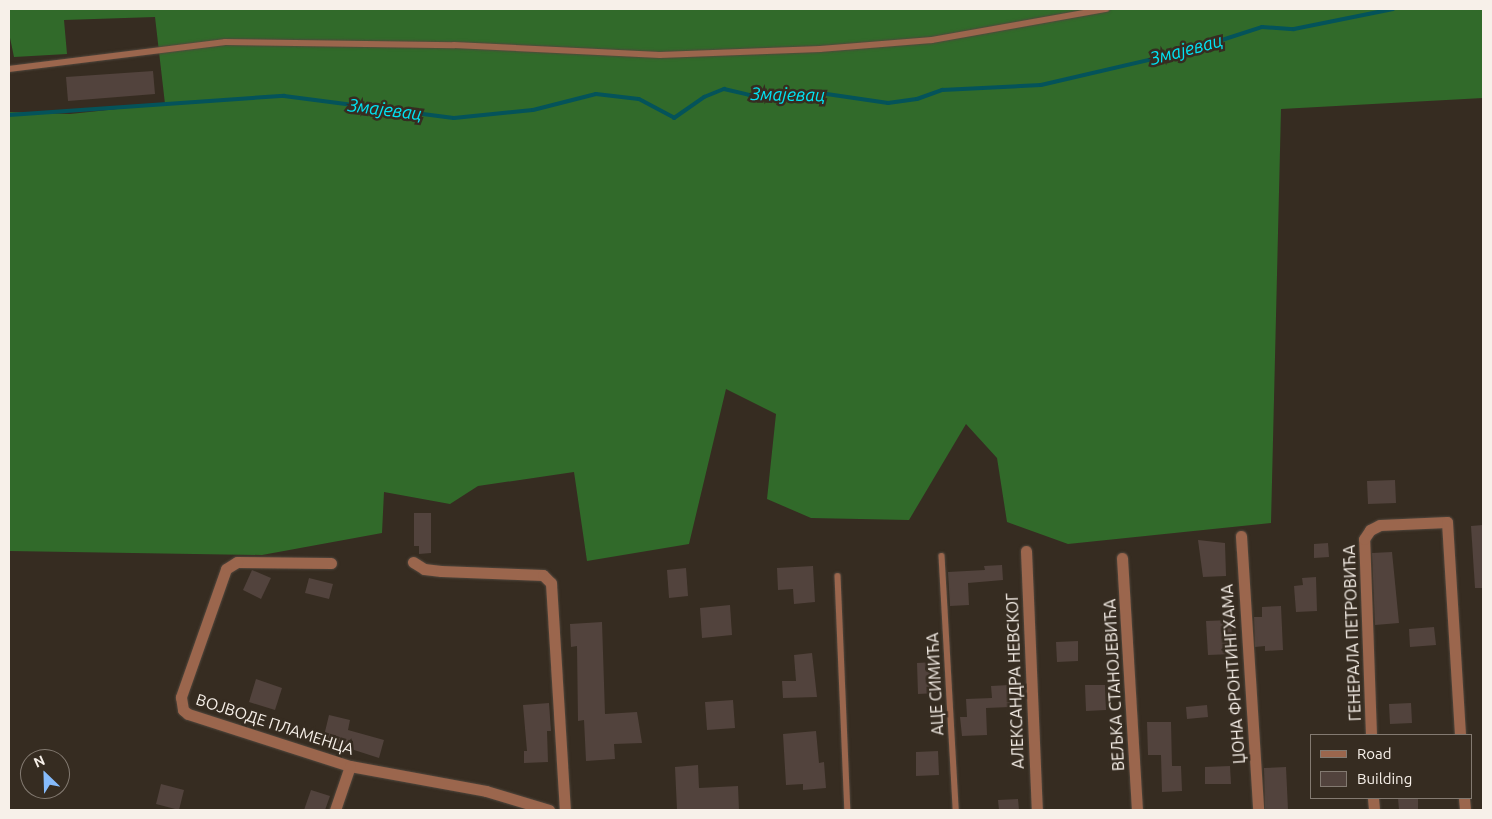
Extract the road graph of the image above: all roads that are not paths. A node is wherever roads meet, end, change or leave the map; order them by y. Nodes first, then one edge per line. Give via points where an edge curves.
1 (1106, 9) edge
2 (9, 68) edge
3 (1241, 536) dead end
4 (1026, 550) dead end
5 (942, 556) dead end
6 (1122, 558) dead end
7 (412, 562) dead end
8 (331, 563) dead end
9 (838, 576) dead end
10 (1371, 734) edge
11 (1460, 734) edge
12 (350, 766) junction
13 (335, 810) edge
14 (549, 810) edge
15 (565, 810) edge
16 (848, 810) edge
17 (956, 810) edge
18 (1037, 810) edge
19 (1138, 810) edge
20 (1258, 810) edge

1 - 2 lane via 932,40 820,49 660,55 454,45 224,42
3 - 20 street, ЏОНА ФРОНТИНГХАМА
4 - 18 street, АЛЕКСАНДРА НЕВСКОГ
5 - 17 lane, АЦЕ СИМИЋА
6 - 19 street, ВЕЉКА СТАНОЈЕВИЋА
7 - 15 street via 424,569 533,574 548,578 554,593
8 - 12 street, ВОЈВОДЕ ПЛАМЕНЦА via 237,562 226,569 180,703 188,714
9 - 16 lane
10 - 11 street, ГЕНЕРАЛА ПЕТРОВИЋА via 1364,539 1370,530 1380,525 1447,522
12 - 13 street
12 - 14 street, ВОЈВОДЕ ПЛАМЕНЦА via 486,791

